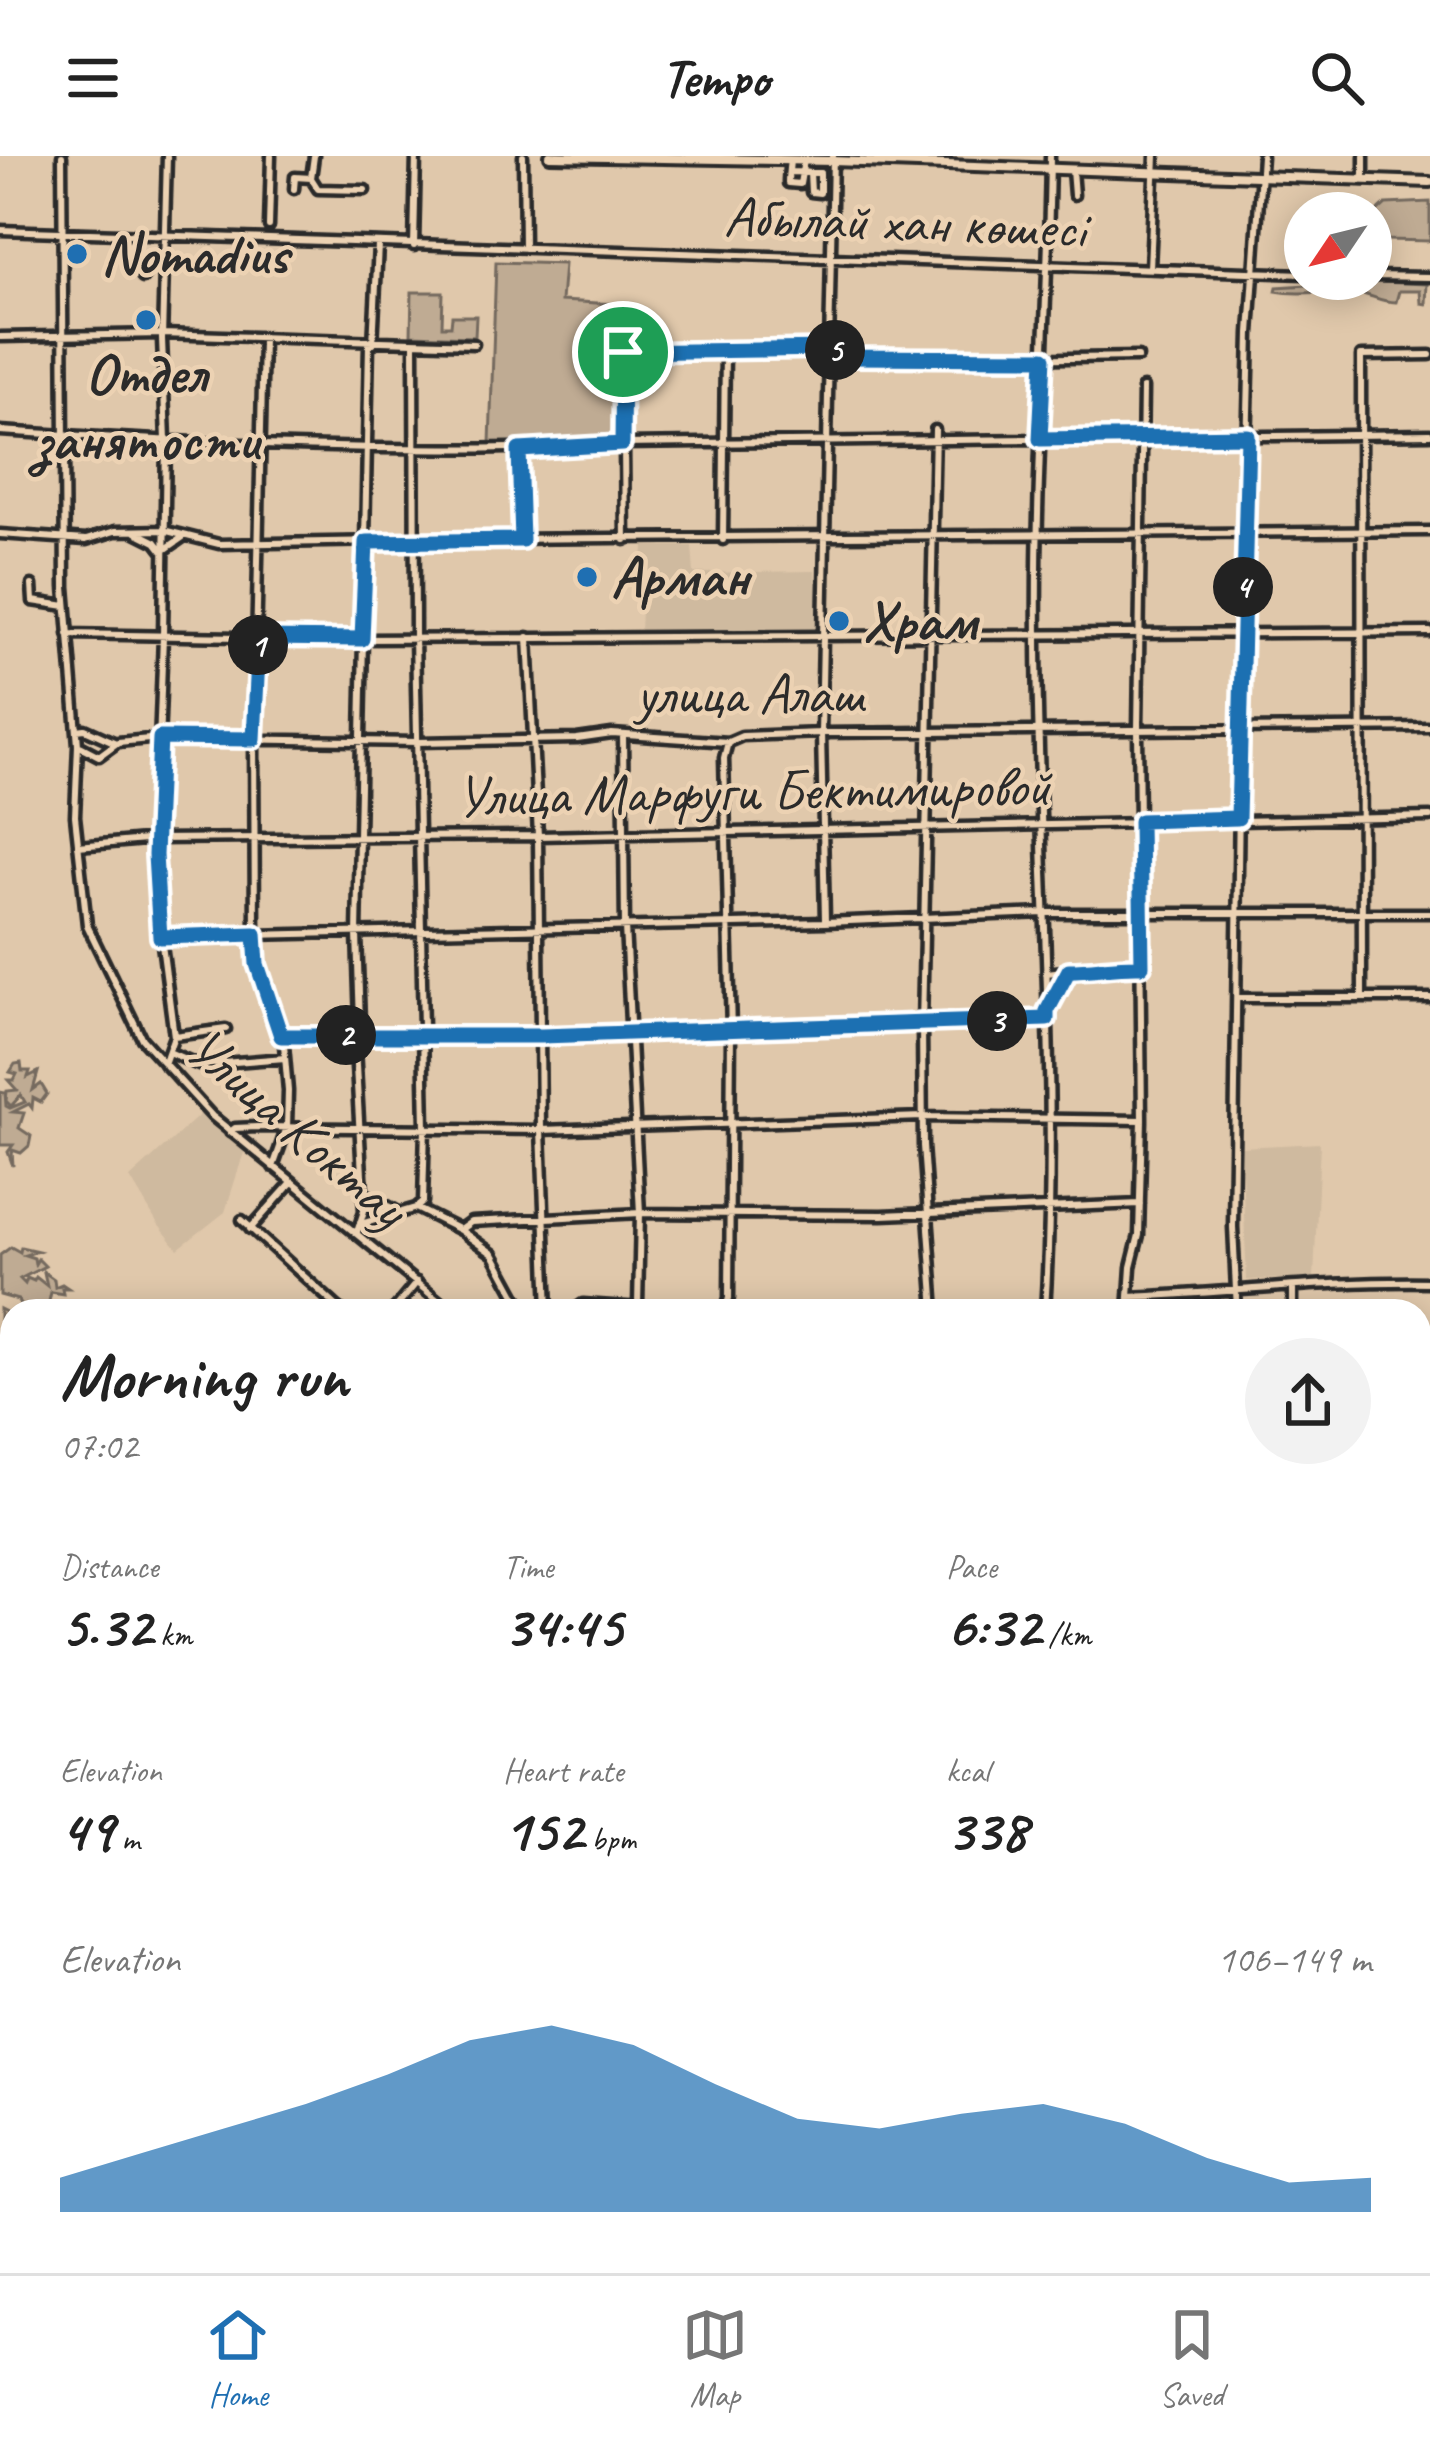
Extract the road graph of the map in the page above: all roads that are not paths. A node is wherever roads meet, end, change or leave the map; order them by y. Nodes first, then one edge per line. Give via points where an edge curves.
1 (62, 156) edge
2 (167, 156) edge
3 (271, 156) edge
4 (314, 156) edge
5 (416, 156) edge
6 (523, 156) edge
7 (550, 156) edge
8 (1050, 156) edge
9 (1155, 156) edge
10 (1262, 156) edge
11 (1364, 156) edge
12 (733, 158) edge
13 (833, 158) edge
14 (790, 160) junction
15 (804, 160) junction
16 (941, 161) edge
17 (1050, 170) junction
18 (1072, 170) junction
19 (1155, 172) junction
20 (1262, 175) junction
21 (311, 178) junction
22 (1364, 179) junction
23 (1430, 182) edge
24 (295, 189) dead end
25 (365, 190) dead end
26 (1074, 195) dead end
27 (269, 226) dead end
28 (0, 230) edge
29 (64, 235) junction
30 (166, 238) junction
31 (378, 245) junction
32 (414, 246) junction
33 (524, 250) junction
34 (830, 258) junction
35 (165, 263) junction
36 (1046, 265) junction
37 (1150, 268) junction
38 (1255, 272) junction
39 (1284, 273) edge
40 (1392, 276) edge
41 (1430, 277) edge
42 (143, 278) dead end
43 (63, 334) junction
44 (162, 334) junction
45 (0, 337) edge
46 (263, 339) junction
47 (371, 344) junction
48 (414, 344) junction
49 (474, 344) dead end
50 (725, 349) junction
51 (828, 349) junction
52 (1430, 355) edge
53 (1138, 357) dead end
54 (1044, 358) junction
55 (1144, 388) dead end
56 (935, 430) dead end
57 (0, 431) edge
58 (1430, 434) edge
59 (64, 435) junction
60 (1360, 435) junction
61 (1248, 436) junction
62 (1144, 438) junction
63 (1040, 439) junction
64 (166, 440) junction
65 (935, 440) junction
66 (826, 442) junction
67 (724, 443) junction
68 (622, 444) junction
69 (261, 445) junction
70 (367, 446) junction
71 (412, 447) junction
72 (519, 450) junction
73 (130, 530) junction
74 (163, 530) junction
75 (1430, 531) edge
76 (1362, 532) junction
77 (1245, 533) junction
78 (0, 534) edge
79 (1140, 534) junction
80 (933, 535) junction
81 (65, 536) junction
82 (187, 536) junction
83 (825, 536) junction
84 (1039, 536) junction
85 (260, 540) junction
86 (522, 540) junction
87 (625, 540) junction
88 (723, 540) junction
89 (366, 542) junction
90 (416, 542) junction
91 (164, 550) junction
92 (32, 585) dead end
93 (66, 606) junction
94 (1362, 632) junction
95 (1430, 632) edge
96 (68, 634) junction
97 (929, 634) junction
98 (1036, 634) junction
99 (1140, 634) junction
100 (823, 636) junction
101 (1242, 636) junction
102 (163, 637) junction
103 (415, 637) junction
104 (528, 637) junction
105 (259, 638) junction
106 (362, 639) junction
107 (1362, 727) junction
108 (1430, 727) edge
109 (1138, 728) junction
110 (1240, 728) junction
111 (77, 730) junction
112 (1038, 731) junction
113 (928, 733) junction
114 (821, 734) junction
115 (160, 738) junction
116 (254, 739) junction
117 (534, 739) junction
118 (626, 739) junction
119 (359, 741) junction
120 (116, 742) junction
121 (418, 742) junction
122 (728, 742) junction
123 (78, 745) junction
124 (1364, 817) junction
125 (1430, 817) edge
126 (1238, 818) junction
127 (1140, 821) junction
128 (1040, 825) junction
129 (926, 827) junction
130 (725, 830) junction
131 (820, 830) junction
132 (624, 834) junction
133 (420, 836) junction
134 (538, 836) junction
135 (360, 837) junction
136 (156, 839) junction
137 (254, 839) junction
138 (78, 846) junction
139 (1141, 911) junction
140 (1045, 913) junction
141 (1430, 913) edge
142 (1236, 914) junction
143 (1364, 914) junction
144 (926, 915) junction
145 (825, 922) junction
146 (726, 923) junction
147 (625, 927) junction
148 (540, 929) junction
149 (422, 932) junction
150 (255, 934) junction
151 (357, 934) junction
152 (160, 937) junction
153 (1142, 966) junction
154 (1069, 970) junction
155 (1046, 973) junction
156 (1237, 998) junction
157 (1362, 998) junction
158 (1430, 998) edge
159 (1047, 1015) junction
160 (922, 1024) junction
161 (226, 1029) dead end
162 (731, 1031) junction
163 (630, 1032) junction
164 (357, 1035) junction
165 (422, 1035) junction
166 (174, 1036) junction
167 (281, 1036) junction
168 (542, 1036) junction
169 (170, 1052) junction
170 (285, 1058) junction
171 (164, 1064) junction
172 (923, 1117) junction
173 (1048, 1119) junction
174 (1142, 1120) junction
175 (729, 1126) junction
176 (287, 1127) junction
177 (361, 1127) junction
178 (425, 1127) junction
179 (633, 1129) junction
180 (541, 1130) junction
181 (230, 1134) junction
182 (273, 1167) junction
183 (292, 1182) junction
184 (364, 1193) junction
185 (1140, 1204) junction
186 (416, 1208) junction
187 (1052, 1208) junction
188 (931, 1211) junction
189 (728, 1212) junction
190 (400, 1213) junction
191 (640, 1213) junction
192 (544, 1219) junction
193 (242, 1220) dead end
194 (361, 1223) junction
195 (250, 1229) junction
196 (460, 1230) junction
197 (356, 1233) junction
198 (417, 1282) junction
199 (1430, 1282) edge
200 (1236, 1287) junction
201 (1293, 1287) junction
202 (1127, 1298) joint
203 (329, 1299) edge
204 (402, 1299) edge
205 (437, 1299) edge
206 (517, 1299) edge
207 (547, 1299) edge
208 (638, 1299) edge
209 (729, 1299) edge
210 (935, 1299) edge
211 (1046, 1299) edge
212 (1236, 1299) edge
213 (1293, 1299) edge

1 - 29 street, Улица Коктау
2 - 30 street
3 - 27 street
4 - 21 street
5 - 32 street
6 - 33 street
7 - 12 main road
8 - 17 street
9 - 19 street
10 - 20 street
11 - 22 street
12 - 14 main road
13 - 15 main road
13 - 16 main road
13 - 34 street
14 - 15 main road
14 - 15 street via 788,172 806,173
16 - 17 main road
17 - 18 main road
17 - 36 street
18 - 19 main road
18 - 26 street
19 - 20 main road
19 - 37 street
20 - 22 main road
20 - 38 street
21 - 24 street via 295,177
21 - 25 street via 318,189
22 - 23 main road
28 - 29 street, Абылай хан көшесі
29 - 30 street, Абылай хан көшесі
29 - 43 street, Улица Коктау
30 - 31 street, Абылай хан көшесі
30 - 35 street
31 - 32 street, Абылай хан көшесі
31 - 47 street
32 - 33 street, Абылай хан көшесі
33 - 34 street, Абылай хан көшесі
34 - 36 street, Абылай хан көшесі
34 - 51 street
35 - 42 street via 151,264
35 - 44 street
36 - 37 street, Абылай хан көшесі
36 - 54 street
37 - 38 street, Абылай хан көшесі
38 - 39 street, Абылай хан көшесі
38 - 61 street
40 - 41 street
43 - 44 street
43 - 45 street
43 - 59 street, Улица Коктау
44 - 46 street
44 - 64 street
46 - 47 street
46 - 69 street
47 - 48 street
47 - 70 street
48 - 49 street
48 - 71 street
50 - 51 street
50 - 67 street
50 - 68 street via 623,352
51 - 54 street via 845,357
51 - 66 street
52 - 60 street via 1361,356
53 - 54 street
54 - 63 street
55 - 62 street
56 - 65 street
57 - 59 street
58 - 60 street
59 - 64 street
59 - 81 street, Улица Коктау
60 - 61 street
60 - 76 street
61 - 62 street
61 - 77 street
62 - 63 street
62 - 79 street
63 - 65 street
63 - 84 street
64 - 69 street
64 - 74 street
65 - 66 street
65 - 80 street
66 - 67 street
66 - 83 street
67 - 68 street
67 - 88 street
68 - 72 street
68 - 87 street
69 - 70 street
69 - 85 street
70 - 71 street
70 - 89 street
71 - 72 street
71 - 90 street
72 - 86 street
73 - 74 street
73 - 81 street
73 - 91 street
74 - 82 street
74 - 91 street
75 - 76 street
76 - 77 street
76 - 94 street
77 - 79 street
77 - 101 street
78 - 81 street
79 - 84 street
79 - 99 street
80 - 83 street
80 - 84 street
80 - 97 street
81 - 93 street, Улица Коктау
82 - 85 street via 215,544
82 - 91 street
83 - 88 street
83 - 100 street
84 - 98 street
85 - 89 street
85 - 105 street
86 - 87 street
86 - 90 street
87 - 88 street
89 - 90 street
89 - 106 street
90 - 103 street
91 - 102 street
92 - 93 street via 33,602
93 - 96 street, Улица Коктау
94 - 95 street
94 - 101 street
94 - 107 street
96 - 102 street
96 - 111 street, Улица Коктау
97 - 98 street
97 - 100 street
97 - 113 street
98 - 99 street
98 - 112 street
99 - 101 street
99 - 109 street
100 - 104 street
100 - 114 street
101 - 110 street
102 - 105 street
102 - 115 street
103 - 104 street
103 - 106 street
103 - 121 street
104 - 117 street
105 - 106 street
105 - 116 street
106 - 119 street
107 - 108 street, улица Алаш
107 - 110 street, улица Алаш
107 - 124 street
109 - 110 street, улица Алаш
109 - 112 street, улица Алаш
109 - 127 street
110 - 126 street
111 - 120 street
111 - 123 street, Улица Коктау
112 - 113 street, улица Алаш
112 - 128 street
113 - 114 street, улица Алаш
113 - 129 street
114 - 122 street, улица Алаш
114 - 131 street
115 - 116 street, улица Алаш
115 - 120 street, улица Алаш
115 - 136 street
116 - 119 street, улица Алаш
116 - 137 street
117 - 118 street, улица Алаш
117 - 121 street, улица Алаш
117 - 134 street
118 - 122 street, улица Алаш
118 - 132 street
119 - 121 street, улица Алаш
119 - 135 street
120 - 123 street, улица Алаш via 99,756
121 - 133 street
122 - 130 street
123 - 138 street, Улица Коктау
124 - 125 street, Улица Марфуги Бектимировой
124 - 126 street, Улица Марфуги Бектимировой
124 - 143 street
126 - 127 street, Улица Марфуги Бектимировой
126 - 142 street
127 - 128 street, Улица Марфуги Бектимировой
127 - 139 street
128 - 129 street, Улица Марфуги Бектимировой
128 - 140 street
129 - 131 street, Улица Марфуги Бектимировой
129 - 144 street
130 - 131 street, Улица Марфуги Бектимировой
130 - 132 street, Улица Марфуги Бектимировой
130 - 146 street
131 - 145 street
132 - 134 street, Улица Марфуги Бектимировой
132 - 147 street
133 - 134 street, Улица Марфуги Бектимировой
133 - 135 street, Улица Марфуги Бектимировой
133 - 149 street
134 - 148 street
135 - 137 street, Улица Марфуги Бектимировой
135 - 151 street
136 - 137 street, Улица Марфуги Бектимировой
136 - 138 street, Улица Марфуги Бектимировой
136 - 152 street
137 - 150 street
138 - 171 street, Улица Коктау via 93,940 142,1039
139 - 140 street
139 - 142 street
139 - 153 street
140 - 144 street
140 - 155 street
141 - 143 street
142 - 143 street
142 - 156 street
143 - 157 street
144 - 145 street
144 - 160 street
145 - 146 street
146 - 147 street
146 - 162 street
147 - 148 street
147 - 163 street
148 - 149 street
148 - 168 street
149 - 151 street
149 - 165 street
150 - 151 street
150 - 152 street
150 - 167 street
151 - 164 street
152 - 166 street
153 - 154 street
153 - 174 street
154 - 155 street
154 - 159 street
155 - 159 street
156 - 157 street
156 - 200 street
157 - 158 street
159 - 160 street
159 - 173 street
160 - 162 street
160 - 172 street
161 - 166 street
162 - 163 street
162 - 175 street
163 - 168 street
163 - 179 street
164 - 165 street
164 - 167 street
164 - 177 street
165 - 168 street
165 - 178 street
166 - 169 street
167 - 170 street
168 - 180 street
169 - 170 street via 199,1065
169 - 171 street
170 - 176 street
171 - 181 street, Улица Коктау
172 - 173 street
172 - 175 street
172 - 188 street
173 - 174 street
173 - 187 street
174 - 185 street
175 - 179 street
175 - 189 street
176 - 177 street
176 - 181 street
176 - 182 street
177 - 178 street
177 - 184 street
178 - 180 street
178 - 186 street via 423,1202
179 - 180 street
179 - 191 street
180 - 192 street
181 - 182 street, Улица Коктау
182 - 183 street, Улица Коктау
183 - 195 street
183 - 197 street, Улица Коктау
184 - 190 street
184 - 194 street
185 - 187 street
185 - 202 street
186 - 190 street
186 - 196 street
187 - 188 street
187 - 211 street
188 - 189 street
188 - 210 street
189 - 191 street
189 - 209 street
190 - 194 street
191 - 192 street
191 - 208 street
192 - 196 street via 471,1222
192 - 207 street
193 - 195 street
194 - 197 street
195 - 203 street
196 - 206 street via 493,1254
197 - 198 street, Улица Коктау
198 - 204 street
198 - 205 street, Улица Коктау
199 - 201 street
200 - 201 street
200 - 202 street
200 - 212 street
201 - 213 street

